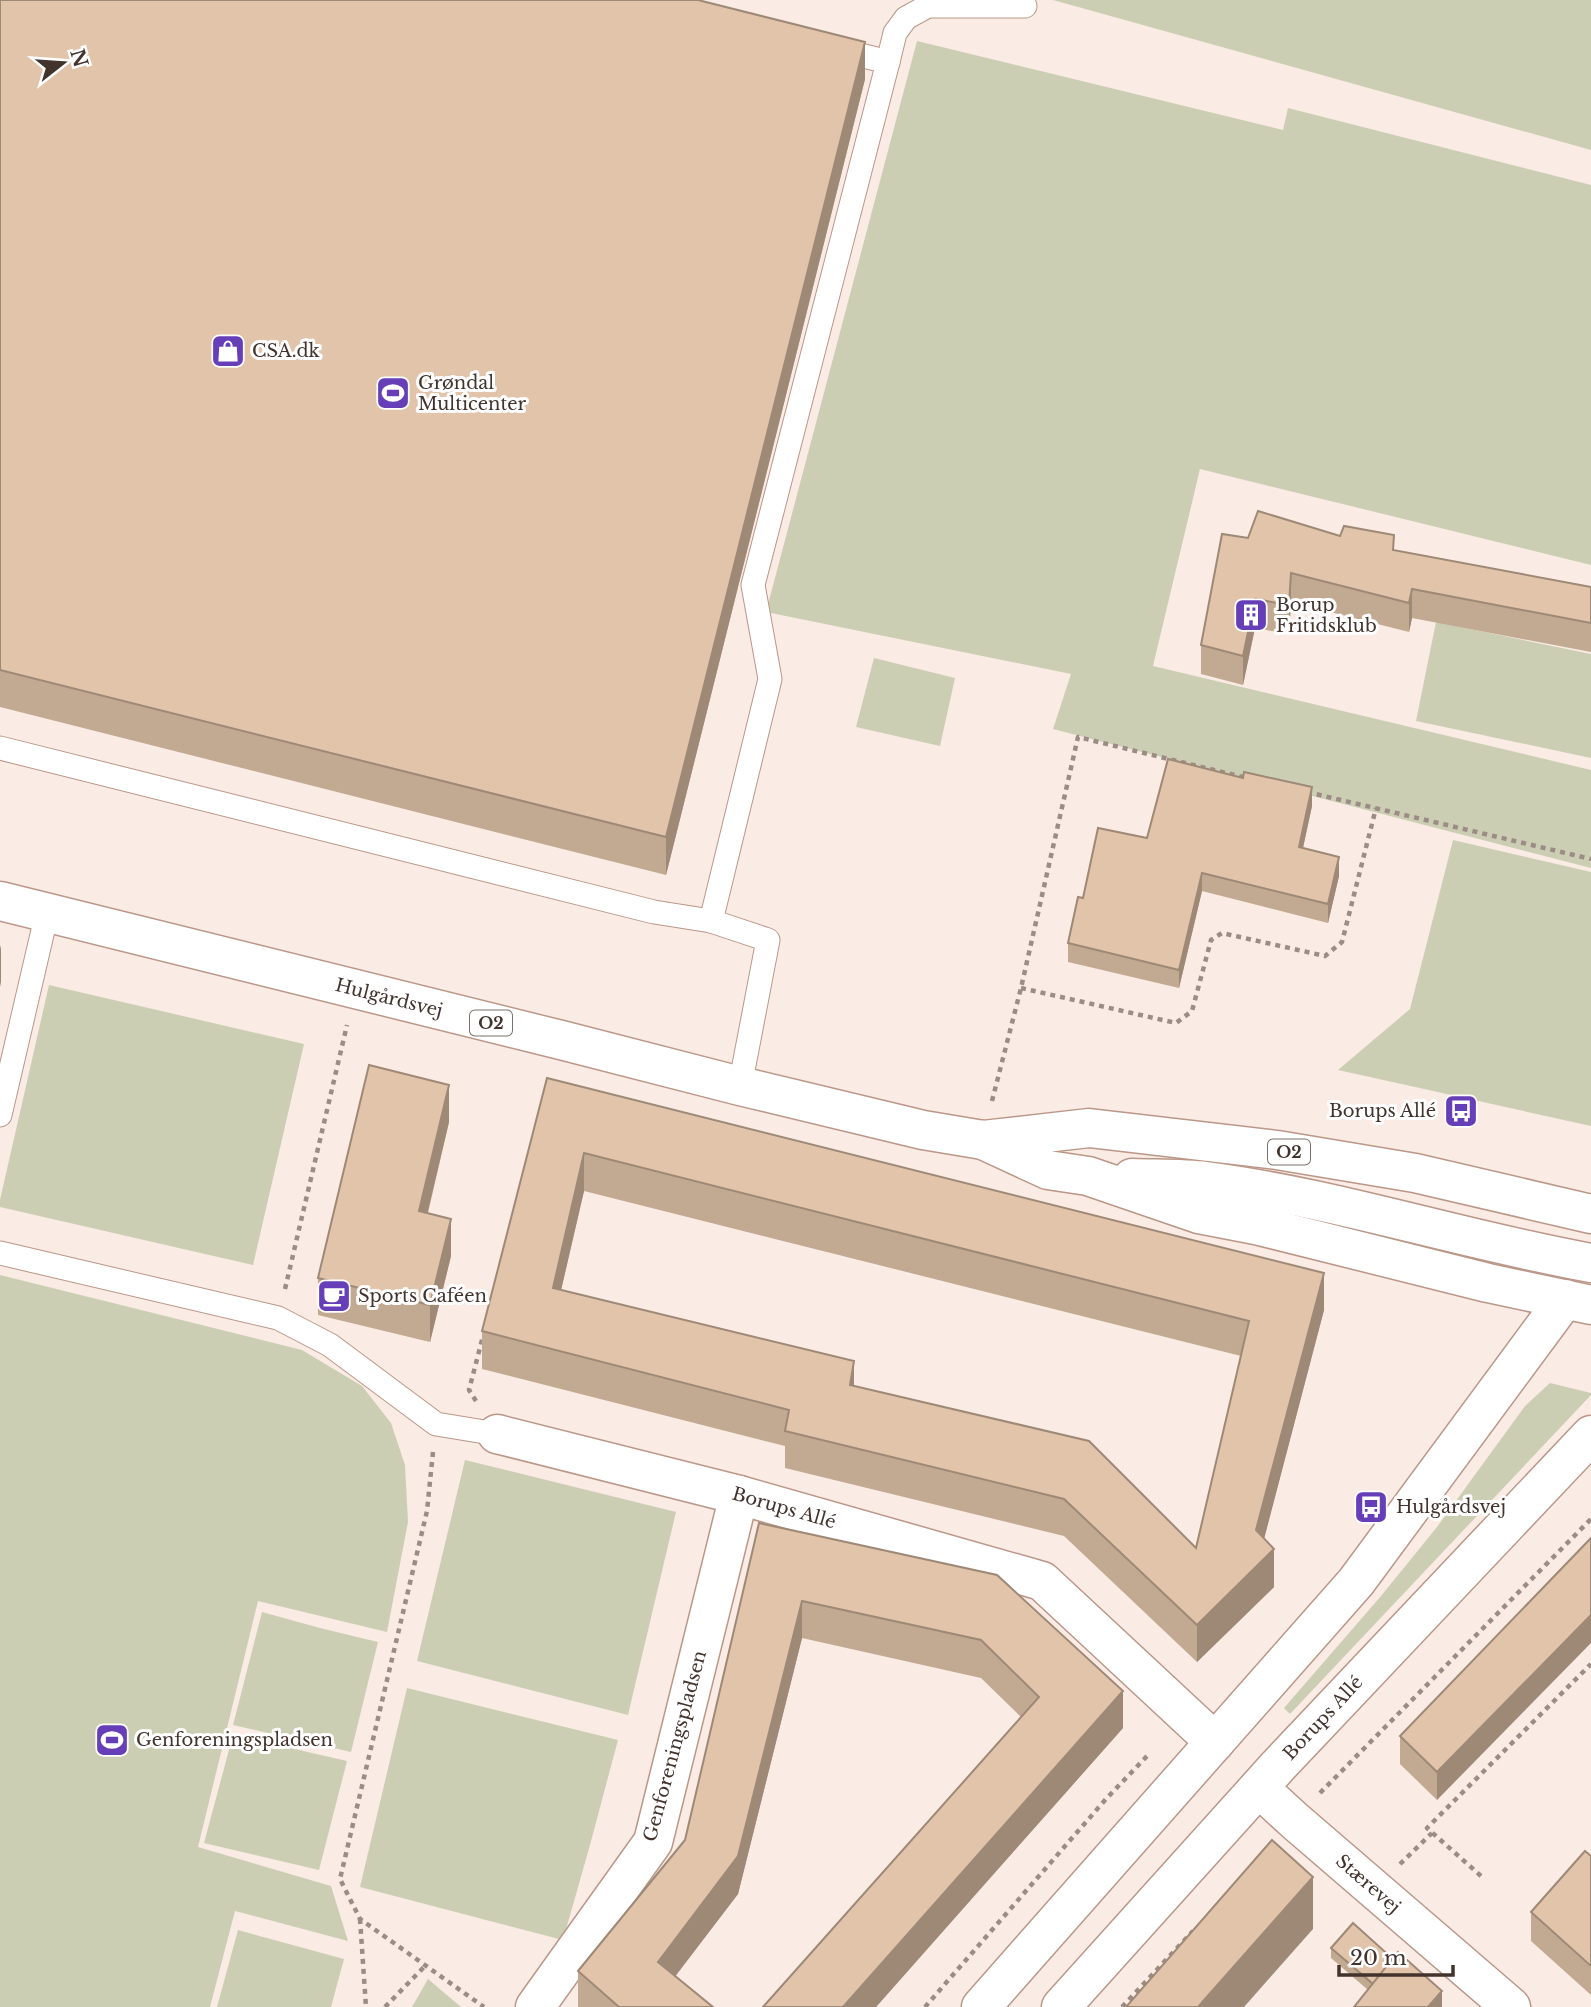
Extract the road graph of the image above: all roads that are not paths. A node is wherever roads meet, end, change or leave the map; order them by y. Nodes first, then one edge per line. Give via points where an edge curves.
1 (1022, 0) edge
2 (822, 45) edge
3 (888, 62) junction
4 (0, 748) edge
5 (0, 901) edge
6 (47, 913) junction
7 (711, 921) junction
8 (740, 1086) junction
9 (0, 1115) edge
10 (983, 1140) junction
11 (1088, 1177) junction
12 (1591, 1213) edge
13 (0, 1253) edge
14 (1591, 1265) edge
15 (1582, 1301) edge
16 (497, 1434) joint
17 (1591, 1435) edge
18 (739, 1495) junction
19 (1215, 1742) junction
20 (1259, 1788) junction
21 (535, 2007) edge
22 (981, 2007) edge
23 (1061, 2007) edge
24 (1511, 2007) edge

1 - 3 lane via 1026,6 928,6 906,18 895,33
2 - 3 lane
3 - 7 lane via 753,585 770,679
4 - 7 lane via 641,908
5 - 6 street, Hulgårdsvej / O2
6 - 8 street, Hulgårdsvej / O2
6 - 9 lane
7 - 8 lane via 768,940
8 - 10 street, Hulgårdsvej / O2
10 - 11 street, Hulgårdsvej / O2 via 1048,1170
10 - 12 street, Hulgårdsvej / O2 via 1089,1128 1277,1150 1415,1173
11 - 14 street via 1205,1181 1343,1206
11 - 15 street, Hulgårdsvej / O2 via 1199,1214
13 - 16 lane via 278,1318 330,1345 436,1424
14 - 15 street
15 - 19 street via 1356,1582
16 - 18 street, Borups Allé
17 - 20 street, Borups Allé
18 - 19 street, Borups Allé via 1042,1581
18 - 21 street, Genforeningspladsen via 653,1842
19 - 22 street
20 - 23 street, Borups Allé
20 - 24 street, Stærevej via 1307,1808

